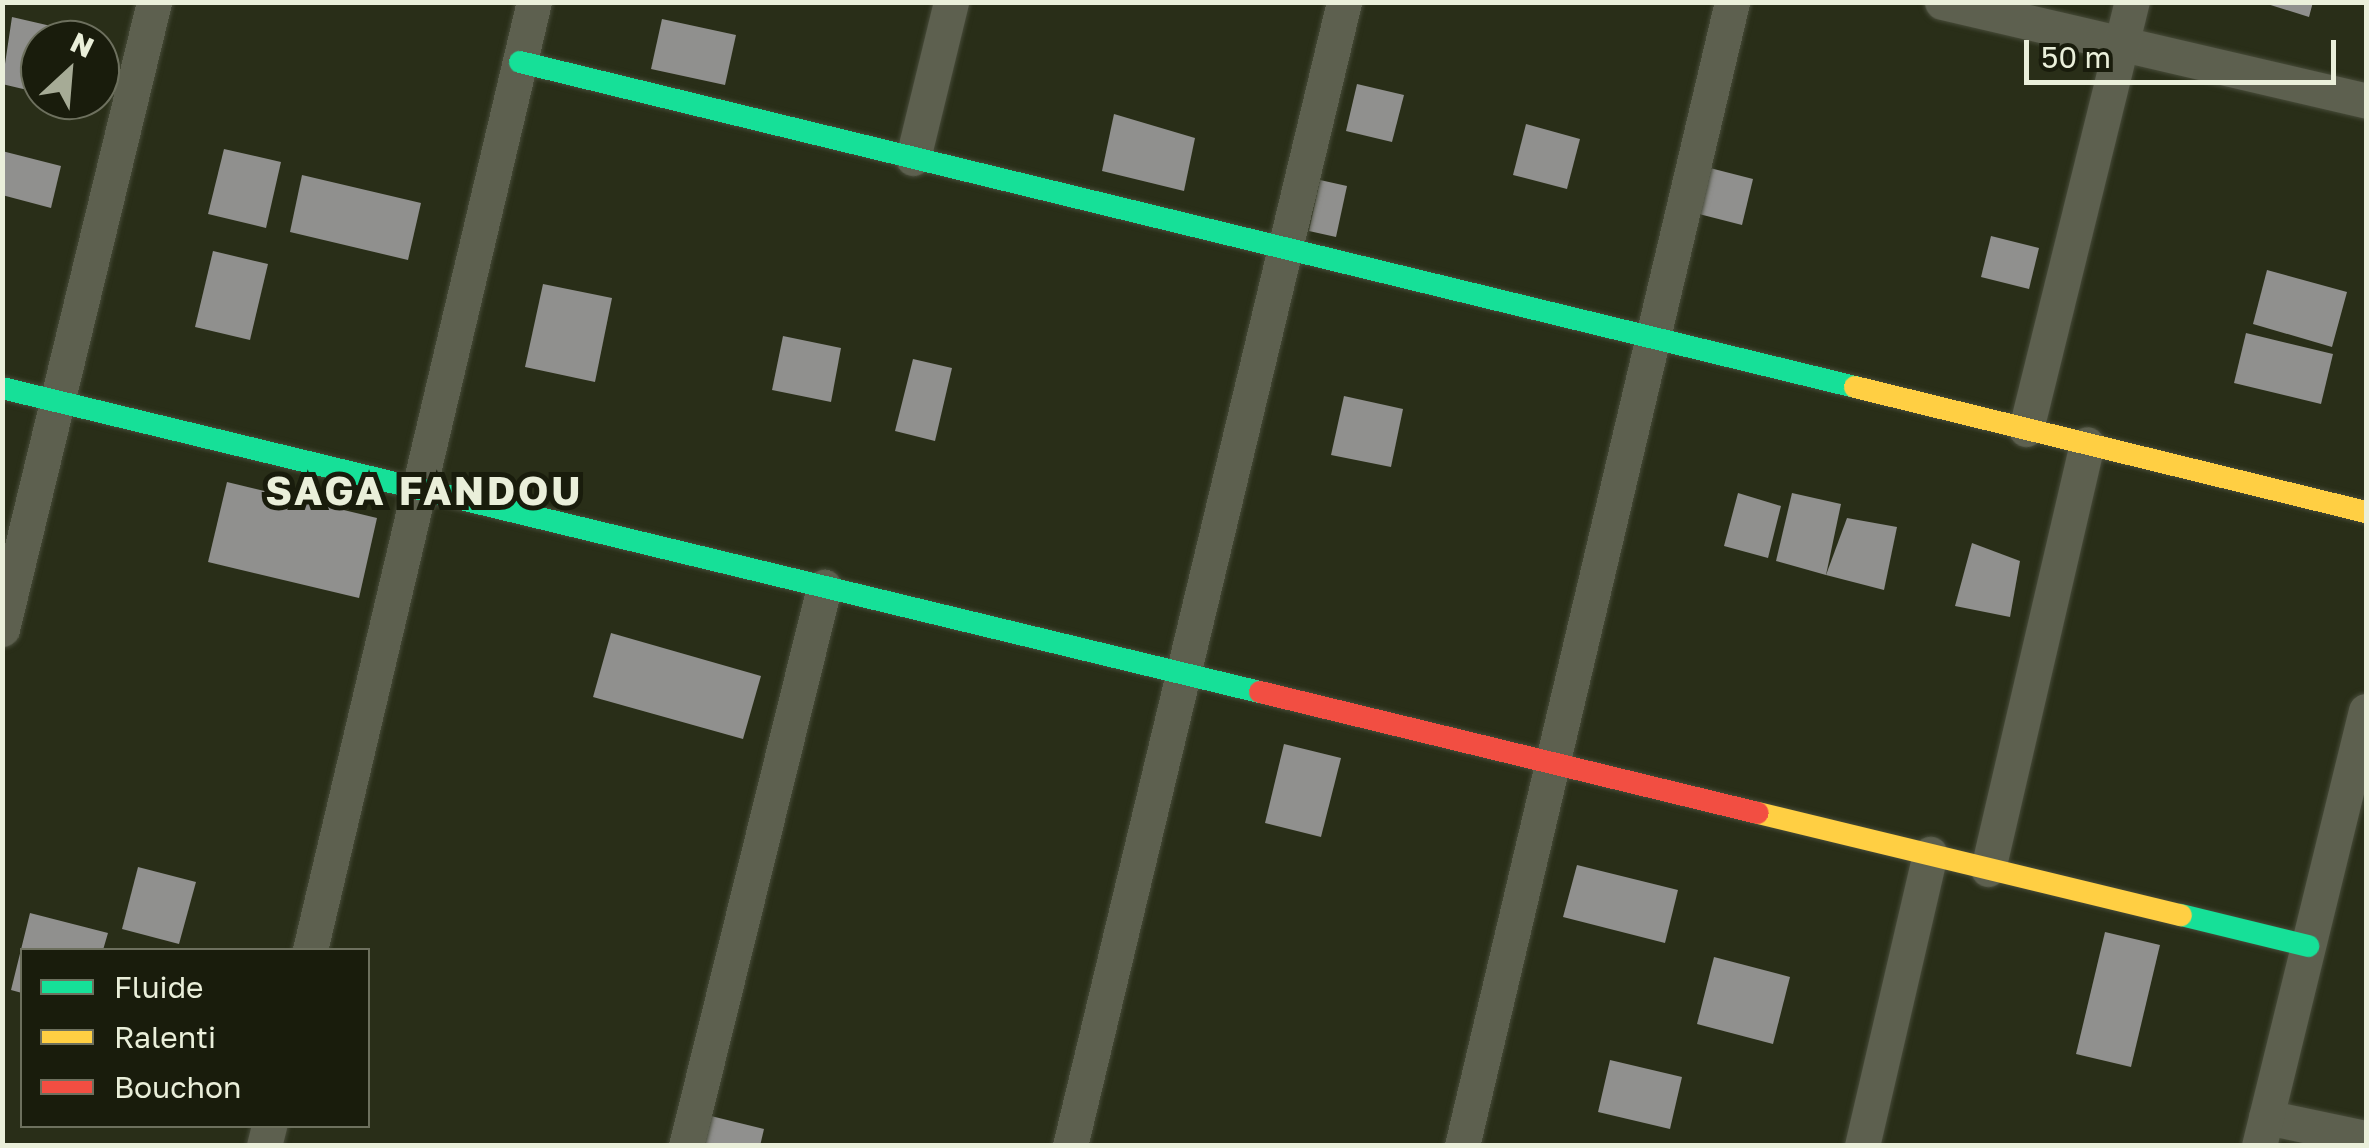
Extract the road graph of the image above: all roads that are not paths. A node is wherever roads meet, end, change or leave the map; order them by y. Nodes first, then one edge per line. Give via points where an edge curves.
1 (154, 2) edge
2 (534, 2) edge
3 (950, 2) edge
4 (1344, 2) edge
5 (1732, 2) edge
6 (1942, 2) edge
7 (2132, 2) edge
8 (2122, 44) junction
9 (520, 62) junction
10 (2366, 100) edge
11 (913, 158) junction
12 (1285, 248) junction
13 (1650, 337) junction
14 (2, 388) edge
15 (58, 402) junction
16 (2026, 429) junction
17 (2087, 444) junction
18 (420, 489) junction
19 (2366, 512) edge
20 (824, 587) junction
21 (2, 629) edge
22 (1183, 674) junction
23 (2366, 711) edge
24 (1551, 765) junction
25 (1930, 854) junction
26 (1988, 869) junction
27 (2308, 946) junction
28 (310, 948) edge
29 (2263, 1131) edge
30 (2366, 1138) edge
31 (686, 1146) edge
32 (1070, 1146) edge
33 (1462, 1146) edge
34 (1862, 1146) edge

1 - 15 street
2 - 9 street
3 - 11 street
4 - 12 street
5 - 13 street
6 - 8 street
7 - 8 street
8 - 10 street
8 - 16 street
9 - 11 street
9 - 18 street
11 - 12 street
12 - 13 street
12 - 22 street
13 - 16 street
13 - 24 street
14 - 15 street
15 - 18 street
15 - 21 street
16 - 17 street
17 - 19 street
17 - 26 street
18 - 20 street
18 - 28 street
20 - 22 street
20 - 31 street
22 - 24 street
22 - 32 street
23 - 27 street
24 - 25 street
24 - 33 street
25 - 26 street
25 - 34 street
26 - 27 street
27 - 29 street
29 - 30 street

